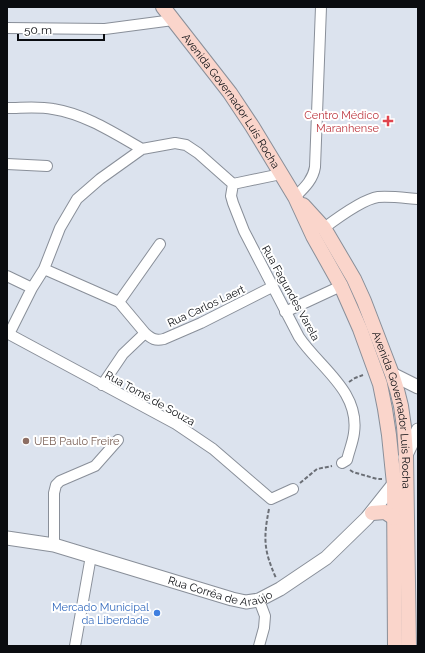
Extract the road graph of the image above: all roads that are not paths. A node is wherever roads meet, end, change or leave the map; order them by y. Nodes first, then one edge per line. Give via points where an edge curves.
1 (163, 7) edge
2 (321, 7) edge
3 (173, 20) junction
4 (7, 28) edge
5 (7, 108) edge
6 (142, 149) junction
7 (7, 164) edge
8 (47, 166) dead end
9 (281, 174) junction
10 (233, 184) junction
11 (296, 197) junction
12 (418, 199) edge
13 (324, 228) junction
14 (160, 244) dead end
15 (44, 269) junction
16 (7, 276) edge
17 (341, 286) junction
18 (272, 287) junction
19 (32, 288) junction
20 (119, 302) junction
21 (285, 312) junction
22 (8, 333) edge
23 (146, 333) junction
24 (392, 374) junction
25 (102, 385) junction
26 (418, 387) edge
27 (418, 430) edge
28 (118, 440) dead end
29 (406, 455) junction
30 (342, 463) road end
31 (394, 484) junction
32 (293, 489) road end
33 (372, 513) junction
34 (394, 518) junction
35 (7, 538) edge
36 (54, 545) junction
37 (91, 556) junction
38 (259, 600) junction
39 (413, 630) edge
40 (75, 646) edge
41 (259, 646) edge
42 (395, 646) edge
43 (409, 646) edge

1 - 3 main road, Avenida Governador Luís Rocha
2 - 11 street via 315,167 310,181
3 - 4 street via 105,30
3 - 9 main road, Avenida Governador Luís Rocha via 230,93
5 - 6 street via 52,108 69,113 88,119
6 - 10 street via 176,143 186,145
6 - 15 street via 77,199 60,228
7 - 8 street
9 - 10 street
9 - 11 main road, Avenida Governador Luís Rocha
10 - 18 street, Rua Fagundes Varela via 233,203
11 - 13 main road, Avenida Governador Luís Rocha
11 - 17 main road, Avenida Governador Luís Rocha via 313,236
12 - 13 street via 374,198 346,212
13 - 24 main road, Avenida Governador Luís Rocha via 354,279
14 - 20 street
15 - 19 street
15 - 20 street
16 - 19 street
17 - 21 street
17 - 31 main road, Avenida Governador Luís Rocha via 380,384
18 - 21 street, Rua Fagundes Varela
18 - 23 street, Rua Carlos Laert via 164,339 153,339
19 - 22 street
20 - 23 street
21 - 30 street, Rua Fagundes Varela via 307,349 349,398 354,417 354,432 347,460
22 - 25 street, Rua Tomé de Souza
23 - 25 street via 123,354
24 - 26 street
24 - 29 main road, Avenida Governador Luís Rocha via 401,406
25 - 32 street, Rua Tomé de Souza via 176,424 213,449 271,499
27 - 29 street, Rua Corrêa de Araújo
28 - 36 street via 95,466 56,485
29 - 31 street, Rua Corrêa de Araújo
29 - 39 main road, Avenida Governador Luís Rocha
31 - 33 street, Rua Corrêa de Araújo
31 - 34 main road, Avenida Governador Luís Rocha
33 - 34 main road via 385,512
33 - 38 street, Rua Corrêa de Araújo via 326,558
34 - 42 main road, Avenida Governador Luís Rocha
35 - 36 street, Rua Corrêa de Araújo
36 - 37 street, Rua Corrêa de Araújo
37 - 38 street, Rua Corrêa de Araújo via 232,599 246,602
37 - 40 street
38 - 41 street via 265,616
39 - 43 main road, Avenida Governador Luís Rocha

